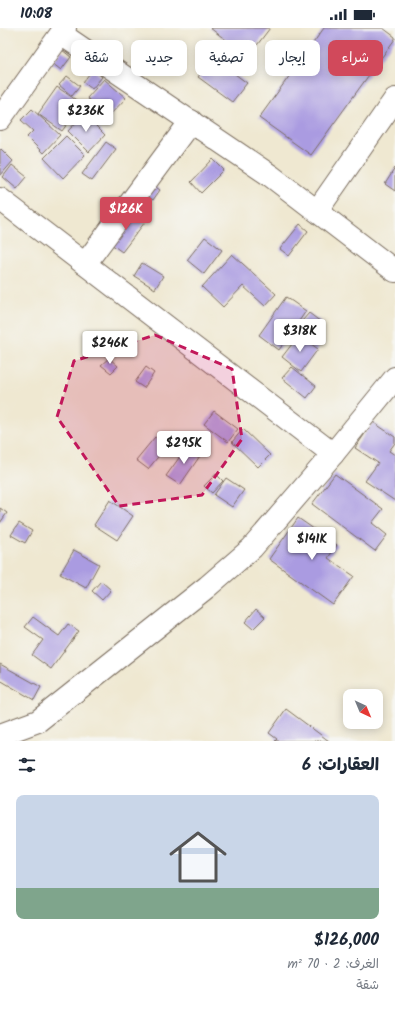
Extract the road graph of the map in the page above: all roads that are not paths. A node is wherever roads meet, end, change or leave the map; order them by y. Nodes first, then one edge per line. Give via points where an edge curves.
1 (63, 31) edge
2 (395, 99) edge
3 (0, 119) edge
4 (191, 121) junction
5 (0, 199) edge
6 (317, 211) junction
7 (85, 264) junction
8 (395, 271) edge
9 (395, 378) edge
10 (333, 454) junction
11 (0, 735) edge

1 - 3 street
1 - 4 street
2 - 6 street
4 - 6 street via 272,176
4 - 7 street
5 - 7 street
6 - 8 street
7 - 10 street
9 - 10 street
10 - 11 street via 252,548 218,578 38,721

